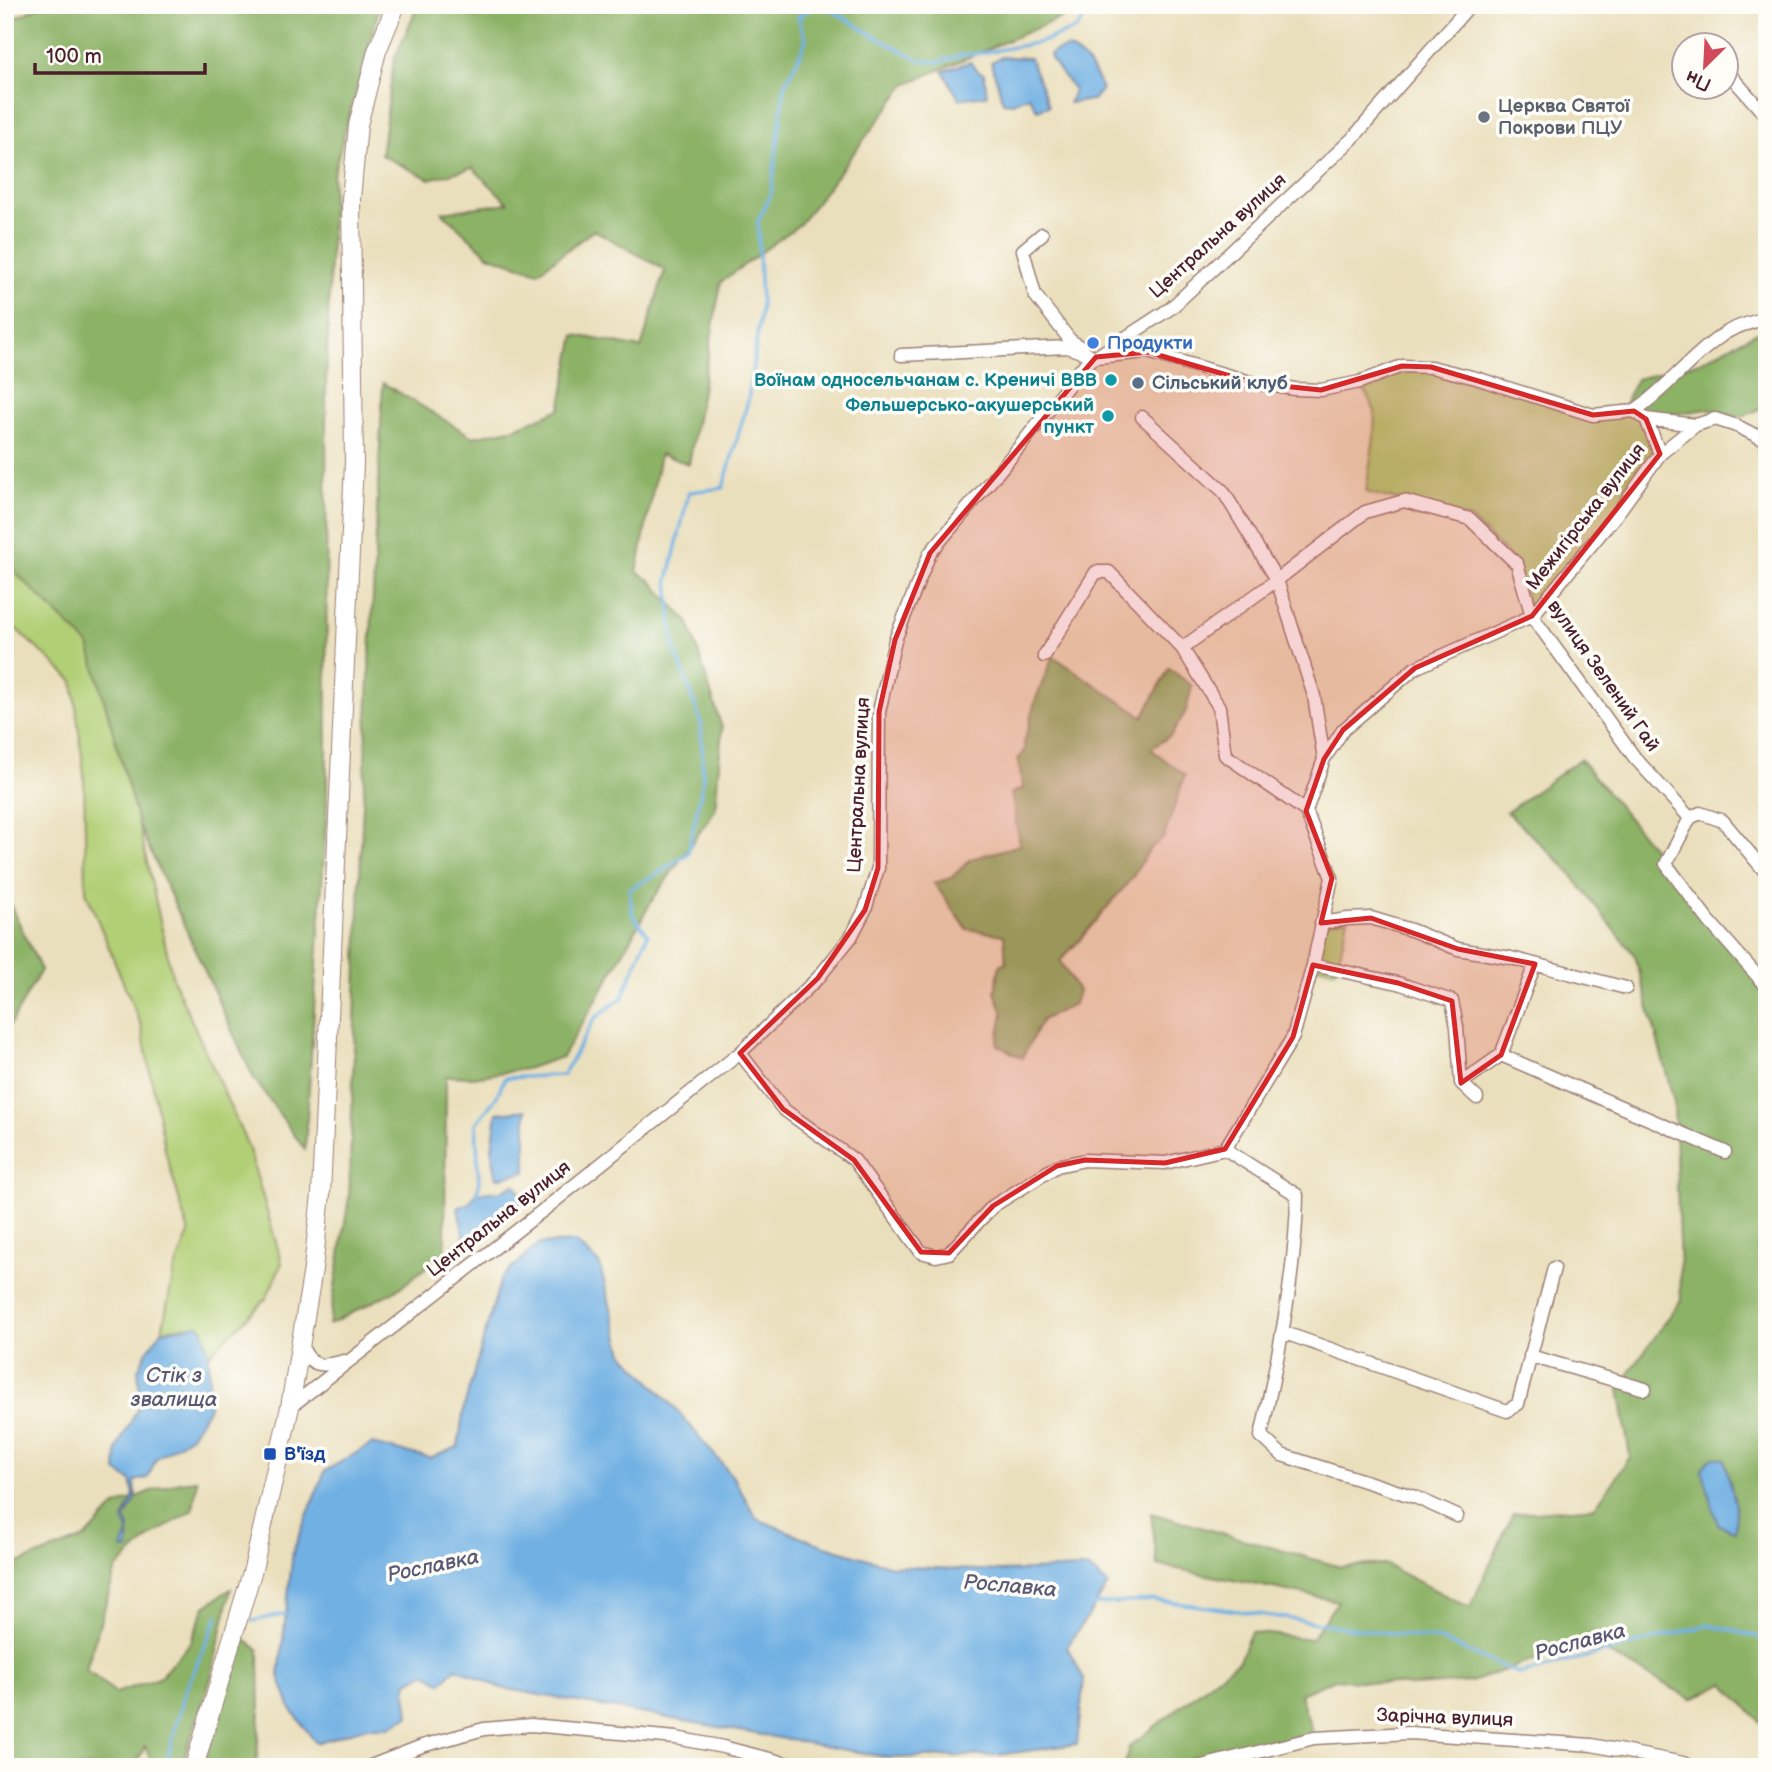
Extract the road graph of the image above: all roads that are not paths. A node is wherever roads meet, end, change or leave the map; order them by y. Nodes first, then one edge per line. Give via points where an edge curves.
1 (396, 5) edge
2 (1471, 5) edge
3 (1740, 86) edge
4 (1767, 117) edge
5 (1042, 234) dead end
6 (1767, 318) edge
7 (901, 355) dead end
8 (1096, 357) junction
9 (1634, 411) junction
10 (1142, 417) dead end
11 (1646, 419) junction
12 (1696, 425) junction
13 (1767, 441) edge
14 (1660, 454) junction
15 (1277, 580) junction
16 (1532, 616) junction
17 (1182, 648) junction
18 (1044, 656) dead end
19 (1324, 760) junction
20 (1306, 811) junction
21 (1690, 818) junction
22 (1767, 874) edge
23 (1321, 923) junction
24 (1535, 964) junction
25 (1313, 965) junction
26 (1626, 988) dead end
27 (1767, 988) edge
28 (740, 1053) junction
29 (1501, 1055) junction
30 (1461, 1083) junction
31 (1477, 1098) dead end
32 (1225, 1149) junction
33 (1725, 1152) dead end
34 (1554, 1268) dead end
35 (1282, 1332) junction
36 (301, 1342) junction
37 (1530, 1356) junction
38 (351, 1359) junction
39 (1645, 1390) dead end
40 (290, 1406) junction
41 (1458, 1516) dead end
42 (194, 1767) edge
43 (368, 1767) edge
44 (800, 1767) edge
45 (1198, 1767) edge
46 (1692, 1767) edge

1 - 36 main road via 377,51 358,125 351,200 353,477 321,1195
2 - 8 street, Центральна вулиця via 1352,139 1171,308
3 - 4 street
5 - 8 street via 1023,250 1035,295 1070,340
6 - 9 street via 1724,334
7 - 8 street via 1067,347
8 - 9 street via 1148,352 1254,383 1321,390 1402,366 1431,367 1593,415
8 - 28 street, Центральна вулиця via 1085,364 930,553 895,640 879,712 878,868 865,910 851,937 818,978
9 - 11 street
10 - 15 street via 1223,491
11 - 12 street
11 - 14 street
12 - 13 street via 1715,419
12 - 14 street, Межигірська вулиця
14 - 16 street, Межигірська вулиця
15 - 16 street, вулиця Зелений Гай via 1365,512 1404,501 1470,519 1517,565
15 - 17 street, вулиця Зелений Гай
15 - 19 street via 1314,696
16 - 19 street, Межигірська вулиця via 1415,668 1343,730
16 - 21 street, вулиця Зелений Гай via 1635,758
17 - 18 street via 1109,572 1096,572
17 - 20 street via 1219,707 1225,755
19 - 20 street, Межигірська вулиця
20 - 23 street via 1332,878
21 - 22 street via 1700,813 1723,821
21 - 27 street via 1666,864
23 - 24 street via 1371,918 1458,948
23 - 25 street
24 - 26 street
24 - 29 street
25 - 30 street via 1398,982 1451,1001
25 - 32 street via 1293,1037
28 - 32 street via 783,1109 854,1160 920,1252 936,1256 948,1253 993,1206 1057,1166 1085,1160 1165,1163
28 - 38 street, Центральна вулиця
29 - 30 street
29 - 33 street
30 - 31 street
32 - 35 street via 1297,1195 1297,1228
34 - 37 street
35 - 37 street via 1507,1411 1518,1404
35 - 41 street via 1261,1436 1282,1455 1415,1497
36 - 38 street via 314,1363 327,1366
36 - 40 main road
37 - 39 street
38 - 40 street, Центральна вулиця
40 - 42 main road via 253,1569
43 - 44 street via 484,1728 531,1725 676,1738
45 - 46 street, Зарічна вулиця via 1314,1738 1410,1733 1592,1745

